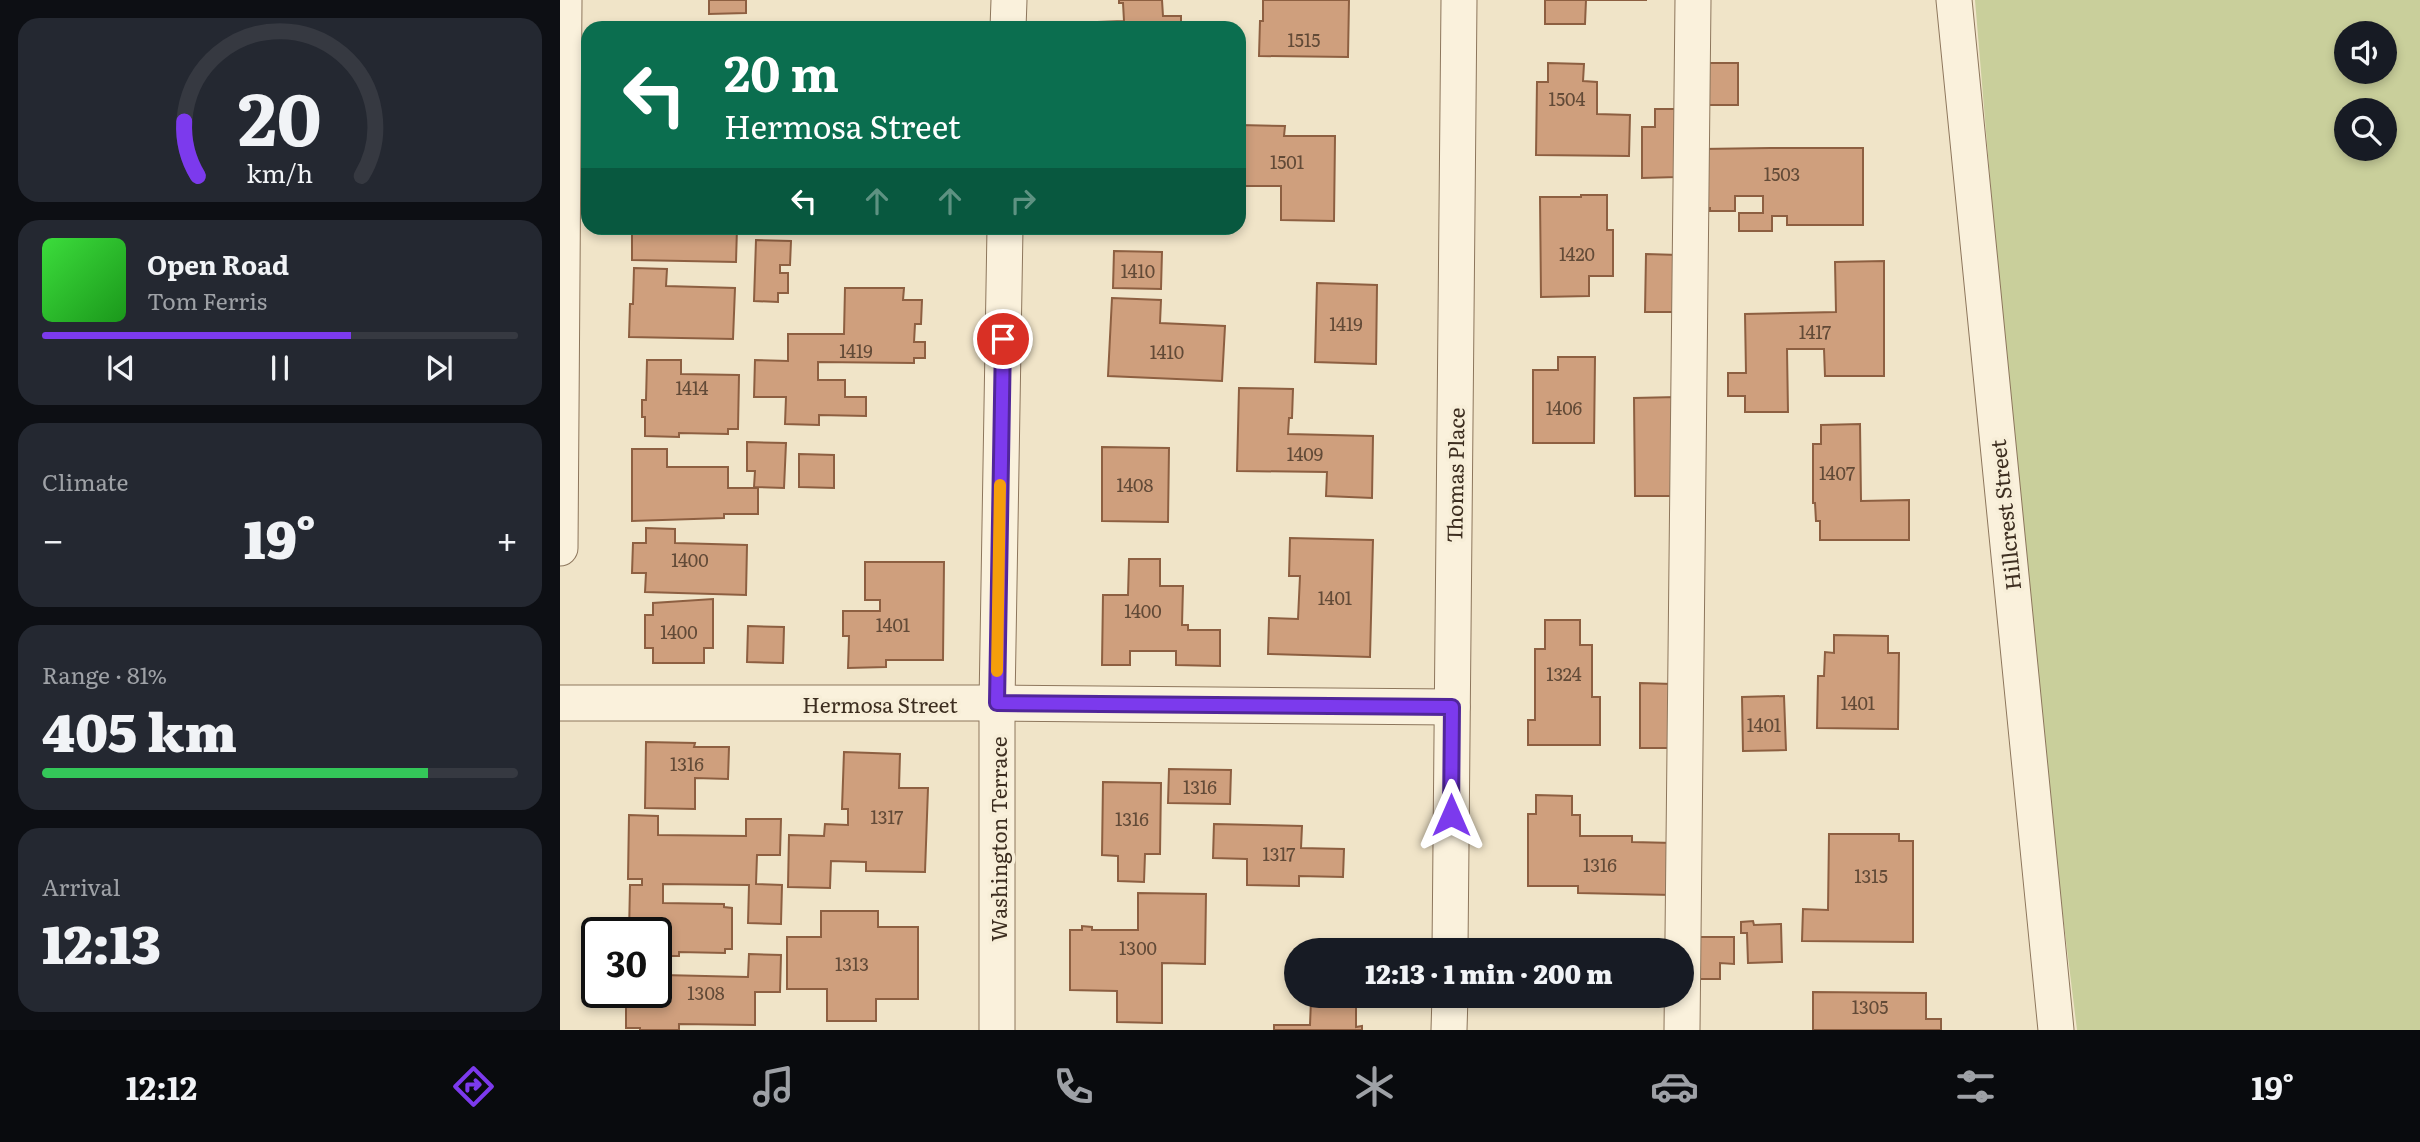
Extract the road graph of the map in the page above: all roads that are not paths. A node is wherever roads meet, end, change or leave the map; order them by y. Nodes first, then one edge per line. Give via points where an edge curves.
1 (564, 0) edge
2 (1009, 0) edge
3 (1459, 0) edge
4 (1693, 0) edge
5 (1954, 0) edge
6 (1008, 21) edge
7 (1005, 235) edge
8 (560, 548) edge
9 (997, 703) junction
10 (560, 704) edge
11 (1452, 707) junction
12 (1450, 938) edge
13 (1450, 1008) edge
14 (997, 1030) edge
15 (1450, 1030) edge
16 (1682, 1030) edge
17 (2056, 1030) edge

1 - 8 street
2 - 6 street
3 - 11 street, Thomas Place
4 - 16 street
5 - 17 street, Hillcrest Street
7 - 9 street, Washington Terrace
9 - 10 street, Hermosa Street
9 - 11 street, Hermosa Street
9 - 14 street, Washington Terrace
11 - 12 street, Thomas Place
13 - 15 street

